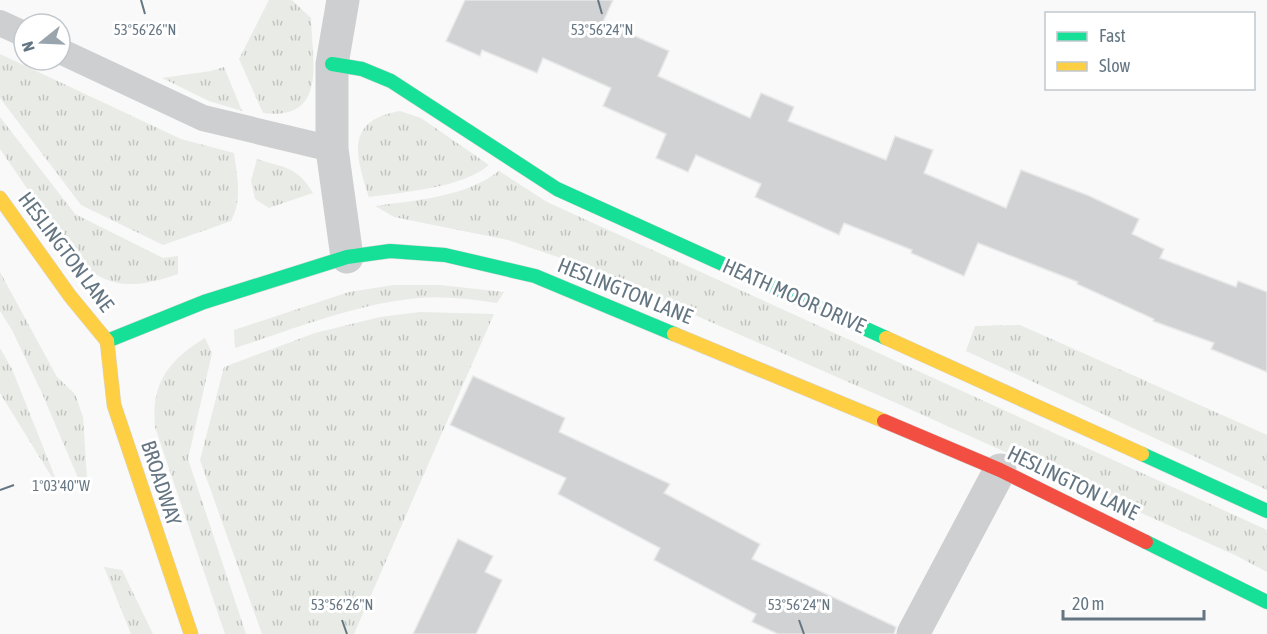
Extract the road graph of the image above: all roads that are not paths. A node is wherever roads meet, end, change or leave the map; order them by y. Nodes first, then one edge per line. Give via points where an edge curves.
1 (343, 0) edge
2 (72, 57) edge
3 (332, 64) junction
4 (332, 149) junction
5 (0, 198) edge
6 (347, 257) junction
7 (106, 341) junction
8 (1000, 470) junction
9 (1267, 511) edge
10 (1267, 602) edge
11 (191, 634) edge
12 (913, 634) edge

1 - 3 street
2 - 4 lane via 203,118
3 - 4 street
3 - 9 street, HEATH MOOR DRIVE via 362,69 391,81 557,189
4 - 6 street
5 - 7 street, HESLINGTON LANE
6 - 7 street, HESLINGTON LANE via 204,302
6 - 8 street, HESLINGTON LANE via 390,251 445,255 535,276
7 - 11 street, BROADWAY via 114,405
8 - 10 street, HESLINGTON LANE
8 - 12 street

